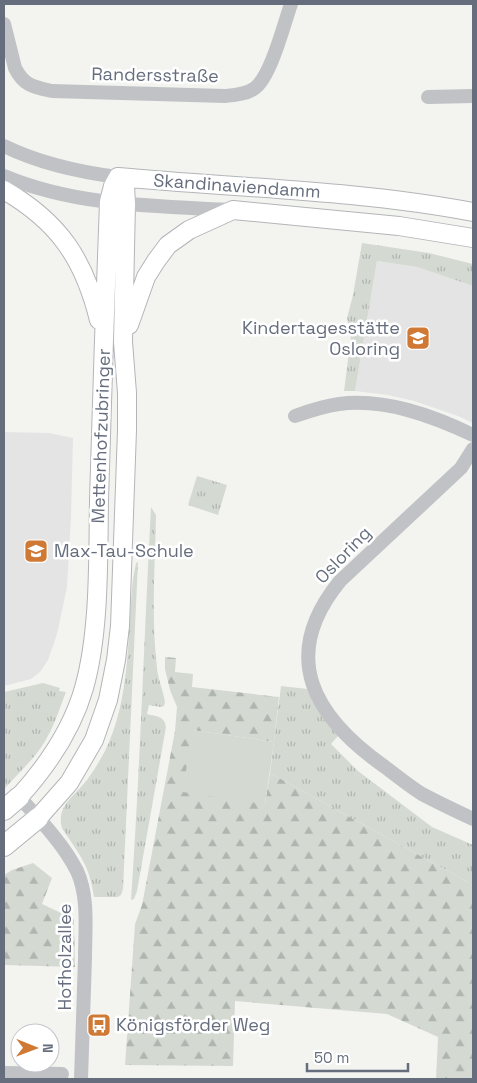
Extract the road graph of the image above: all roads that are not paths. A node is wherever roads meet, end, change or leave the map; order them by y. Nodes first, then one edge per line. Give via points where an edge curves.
1 (291, 4) edge
2 (4, 24) edge
3 (473, 96) edge
4 (428, 97) dead end
5 (4, 146) edge
6 (4, 176) edge
7 (120, 177) junction
8 (4, 190) edge
9 (118, 203) junction
10 (233, 210) junction
11 (473, 212) edge
12 (473, 238) edge
13 (104, 340) junction
14 (123, 342) junction
15 (295, 416) dead end
16 (473, 435) edge
17 (473, 449) edge
18 (11, 803) edge
19 (38, 818) junction
20 (473, 819) edge
21 (4, 846) edge
22 (4, 1073) edge
23 (62, 1074) dead end
24 (81, 1079) edge

1 - 2 street, Randersstraße via 262,81 249,92 225,96 52,91 27,84 15,68
3 - 4 street
5 - 7 street, Skandinaviendamm via 46,164
6 - 9 street, Skandinaviendamm via 67,196
7 - 9 main road, Mettenhofzubringer via 113,186
7 - 11 main road, Skandinaviendamm via 330,192
8 - 13 main road via 48,222 68,244 88,283
9 - 10 street, Skandinaviendamm
9 - 13 main road, Mettenhofzubringer
9 - 14 main road, Mettenhofzubringer
10 - 12 main road, Skandinaviendamm via 399,226
10 - 14 main road, Skandinaviendamm via 189,230 164,250 146,277
13 - 18 main road, Mettenhofzubringer via 98,554 90,662 84,688 67,731 50,759
14 - 19 main road, Mettenhofzubringer via 127,430 120,626 113,679 102,720 86,756 69,783
15 - 16 street via 342,403 372,404 436,418
17 - 20 street, Osloring via 461,468 340,581 328,596 312,630 308,652 310,679 323,708 350,740 420,793
18 - 19 street, Hofholzallee
19 - 21 highway
19 - 24 street, Hofholzallee via 71,861 84,893
22 - 23 street

